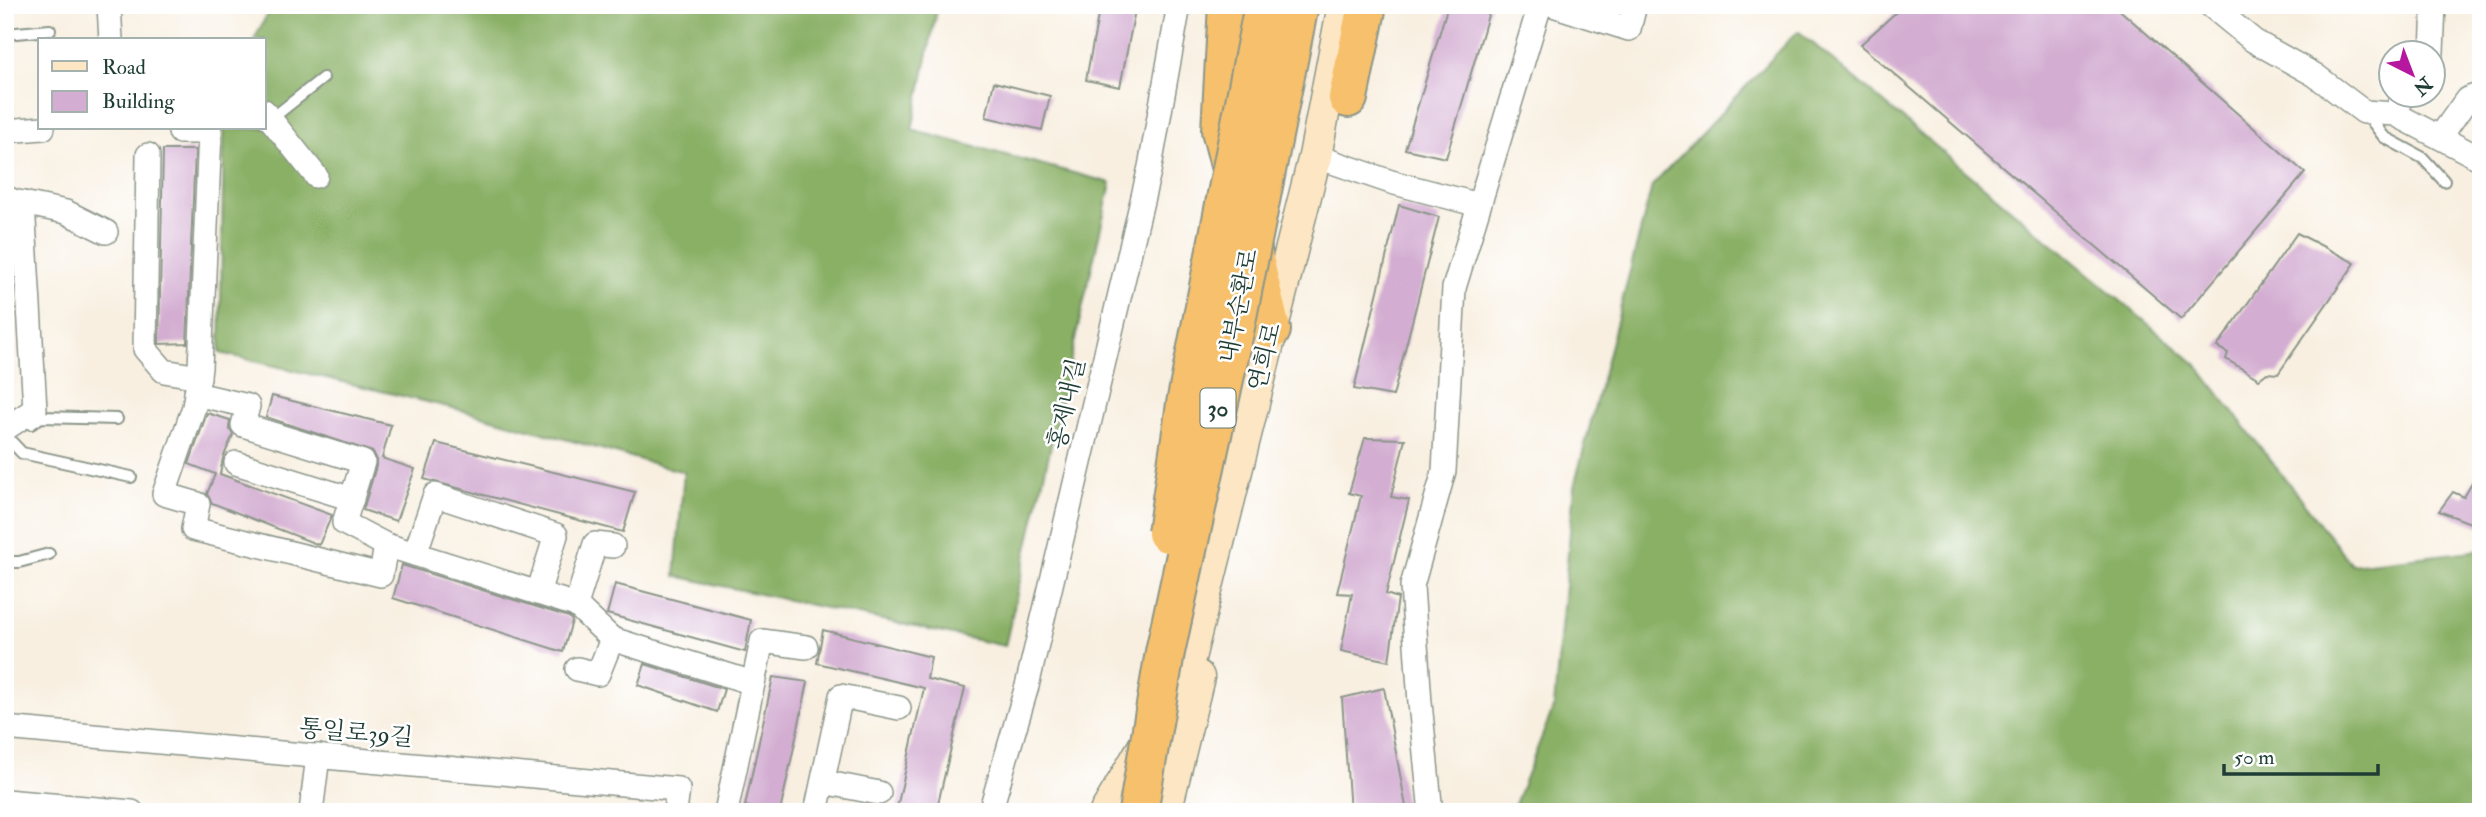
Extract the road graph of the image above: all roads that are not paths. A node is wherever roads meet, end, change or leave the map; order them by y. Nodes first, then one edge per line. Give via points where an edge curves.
1 (109, 5) edge
2 (1179, 5) edge
3 (1228, 5) edge
4 (1264, 5) edge
5 (1299, 5) edge
6 (1344, 5) edge
7 (1367, 5) edge
8 (1381, 5) edge
9 (1540, 5) edge
10 (1553, 5) edge
11 (1635, 5) edge
12 (2210, 5) edge
13 (2434, 5) edge
14 (50, 30) dead end
15 (5, 34) edge
16 (111, 38) edge
17 (2433, 38) edge
18 (323, 78) dead end
19 (2481, 94) edge
20 (1349, 98) junction
21 (2382, 108) edge
22 (2404, 108) edge
23 (2364, 112) junction
24 (267, 115) edge
25 (38, 128) edge
26 (5, 131) edge
27 (180, 132) dead end
28 (2440, 137) junction
29 (149, 155) dead end
30 (1325, 159) junction
31 (2481, 159) edge
32 (316, 176) dead end
33 (2444, 181) dead end
34 (14, 200) edge
35 (1479, 205) junction
36 (106, 232) dead end
37 (1272, 330) junction
38 (197, 385) junction
39 (117, 419) dead end
40 (5, 432) edge
41 (236, 463) dead end
42 (131, 477) dead end
43 (352, 499) junction
44 (386, 545) junction
45 (613, 546) dead end
46 (49, 554) dead end
47 (415, 554) junction
48 (5, 562) edge
49 (538, 593) junction
50 (576, 605) junction
51 (612, 639) junction
52 (806, 647) dead end
53 (577, 669) dead end
54 (753, 684) junction
55 (900, 708) dead end
56 (5, 728) edge
57 (318, 756) junction
58 (823, 782) junction
59 (878, 793) dead end
60 (5, 802) edge
61 (1430, 803) dead end
62 (132, 812) edge
63 (310, 812) edge
64 (674, 812) edge
65 (726, 812) edge
66 (816, 812) edge
67 (990, 812) edge
68 (1106, 812) edge
69 (1118, 812) edge
70 (1138, 812) edge
71 (1165, 812) edge

1 - 16 street
2 - 67 street, 홍제내길 via 1150,167 1027,686
3 - 37 highway, bridge via 1221,130
4 - 69 highway, 내부순환로 / 30, bridge via 1186,404 1147,663
5 - 70 highway, 내부순환로 / 30, bridge via 1165,652
6 - 30 main road, 연희로
7 - 20 highway
8 - 20 main road
9 - 35 street
10 - 11 street via 1629,29
12 - 23 street via 2254,41 2315,75
13 - 17 street
14 - 15 lane
18 - 24 lane
19 - 28 street via 2467,99
20 - 30 main road
21 - 23 street
22 - 28 street
23 - 33 lane via 2384,137 2423,158
24 - 32 street
25 - 26 street
27 - 38 street via 210,132
28 - 31 street
29 - 38 street via 145,349 164,371
30 - 35 street
30 - 37 main road, 연희로
30 - 71 main road
34 - 36 street via 66,212
34 - 40 street via 35,409
35 - 61 street via 1454,288 1444,471 1412,586
37 - 68 main road, 연희로 via 1184,678
38 - 43 street via 248,407 243,425 363,461
38 - 44 street via 194,407 164,494 198,505 193,530 381,575
39 - 40 lane via 41,417 16,433
40 - 42 lane via 22,453
41 - 43 street
43 - 44 street via 344,523
44 - 47 street
45 - 50 street via 595,544
46 - 48 lane
47 - 49 street
47 - 49 street via 435,495 556,535
49 - 50 street
50 - 51 street
51 - 53 street via 598,674
51 - 54 street
52 - 54 street via 762,641
54 - 65 street
55 - 58 street via 841,696
56 - 57 street, 통일로39길
57 - 63 street
57 - 64 street, 통일로39길 via 678,789
58 - 59 street
58 - 66 street
60 - 62 street

